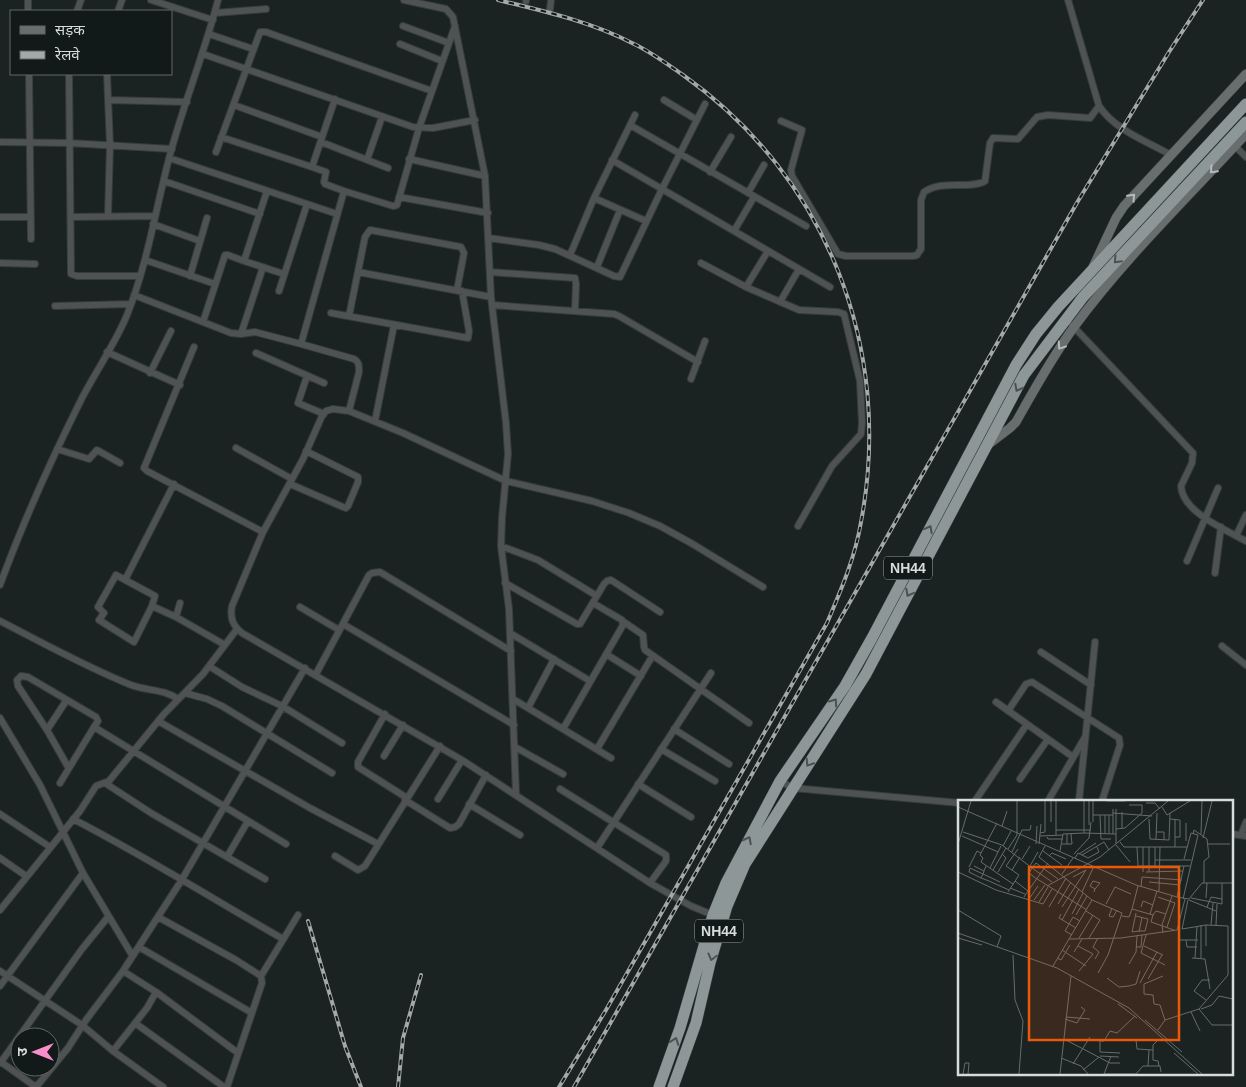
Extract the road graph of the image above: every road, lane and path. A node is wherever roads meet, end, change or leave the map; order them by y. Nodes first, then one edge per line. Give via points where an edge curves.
1 (151, 0) edge
2 (218, 0) edge
3 (404, 0) edge
4 (551, 0) edge
5 (1068, 0) edge
6 (166, 8) edge
7 (266, 9) dead end
8 (550, 9) dead end
9 (214, 16) junction
10 (455, 24) junction
11 (403, 26) dead end
12 (209, 34) junction
13 (449, 43) junction
14 (400, 44) dead end
15 (253, 49) junction
16 (203, 54) junction
17 (442, 61) junction
18 (246, 69) junction
19 (1246, 74) edge
20 (29, 75) edge
21 (69, 75) edge
22 (107, 75) edge
23 (432, 91) junction
24 (335, 99) junction
25 (108, 100) junction
26 (664, 100) dead end
27 (187, 102) junction
28 (705, 104) dead end
29 (1246, 104) edge
30 (234, 105) junction
31 (1099, 106) junction
32 (635, 115) dead end
33 (382, 117) junction
34 (474, 120) junction
35 (697, 120) junction
36 (781, 121) dead end
37 (1246, 122) edge
38 (630, 125) junction
39 (418, 128) junction
40 (1246, 134) edge
41 (221, 137) junction
42 (731, 138) dead end
43 (321, 140) junction
44 (0, 142) edge
45 (30, 142) junction
46 (69, 143) junction
47 (110, 146) junction
48 (1236, 146) junction
49 (172, 149) junction
50 (216, 152) dead end
51 (680, 154) junction
52 (1171, 155) junction
53 (1246, 156) edge
54 (169, 158) junction
55 (367, 160) junction
56 (409, 160) junction
57 (612, 160) junction
58 (764, 165) dead end
59 (312, 167) junction
60 (388, 168) dead end
61 (710, 172) junction
62 (485, 176) junction
63 (164, 181) junction
64 (662, 189) junction
65 (267, 191) junction
66 (344, 191) junction
67 (748, 193) junction
68 (399, 197) junction
69 (754, 197) junction
70 (594, 198) junction
71 (307, 204) junction
72 (620, 210) junction
73 (488, 213) junction
74 (260, 214) junction
75 (337, 214) junction
76 (108, 216) junction
77 (155, 216) junction
78 (0, 217) edge
79 (31, 217) junction
80 (71, 217) junction
81 (207, 218) dead end
82 (646, 221) junction
83 (153, 224) junction
84 (806, 226) dead end
85 (734, 230) junction
86 (31, 238) dead end
87 (489, 238) junction
88 (200, 241) junction
89 (768, 251) junction
90 (570, 255) junction
91 (145, 260) junction
92 (244, 261) junction
93 (0, 263) edge
94 (701, 263) dead end
95 (35, 264) dead end
96 (263, 267) junction
97 (597, 267) junction
98 (799, 269) junction
99 (1092, 269) junction
100 (358, 272) junction
101 (490, 272) junction
102 (284, 274) junction
103 (140, 276) junction
104 (190, 276) junction
105 (215, 284) junction
106 (746, 287) junction
107 (830, 287) dead end
108 (279, 291) dead end
109 (459, 291) junction
110 (134, 295) junction
111 (491, 297) junction
112 (780, 302) junction
113 (131, 304) junction
114 (492, 305) junction
115 (55, 306) dead end
116 (575, 311) junction
117 (331, 312) dead end
118 (349, 316) junction
119 (203, 322) junction
120 (1070, 323) junction
121 (394, 325) junction
122 (171, 331) dead end
123 (241, 334) junction
124 (705, 341) dead end
125 (301, 344) junction
126 (194, 347) dead end
127 (107, 352) junction
128 (256, 353) dead end
129 (698, 362) junction
130 (150, 373) junction
131 (307, 376) junction
132 (691, 379) dead end
133 (324, 383) dead end
134 (180, 385) junction
135 (349, 411) junction
136 (324, 414) junction
137 (375, 422) junction
138 (988, 444) junction
139 (236, 448) dead end
140 (57, 449) junction
141 (306, 451) junction
142 (120, 463) dead end
143 (291, 481) junction
144 (506, 481) junction
145 (174, 484) junction
146 (1218, 488) dead end
147 (1246, 516) edge
148 (1205, 518) junction
149 (798, 526) dead end
150 (1221, 527) junction
151 (263, 532) junction
152 (1236, 536) junction
153 (1246, 541) edge
154 (501, 546) junction
155 (1187, 561) dead end
156 (1215, 573) dead end
157 (125, 580) junction
158 (505, 583) junction
159 (0, 585) edge
160 (762, 587) dead end
161 (597, 596) junction
162 (180, 603) dead end
163 (593, 603) junction
164 (152, 606) junction
165 (300, 607) dead end
166 (660, 612) dead end
167 (176, 617) junction
168 (0, 621) edge
169 (624, 622) junction
170 (341, 627) junction
171 (237, 629) junction
172 (510, 633) junction
173 (1095, 642) dead end
174 (225, 645) junction
175 (1222, 646) dead end
176 (511, 651) junction
177 (1041, 652) dead end
178 (606, 654) junction
179 (554, 659) junction
180 (650, 660) dead end
181 (1246, 665) edge
182 (209, 666) junction
183 (304, 668) junction
184 (711, 673) dead end
185 (316, 674) junction
186 (641, 676) junction
187 (590, 681) junction
188 (1091, 685) junction
189 (701, 688) junction
190 (185, 693) junction
191 (178, 699) junction
192 (513, 699) junction
193 (66, 701) junction
194 (996, 702) dead end
195 (282, 706) junction
196 (528, 708) junction
197 (1008, 711) junction
198 (385, 714) junction
199 (0, 718) edge
200 (1088, 719) junction
201 (158, 721) junction
202 (749, 724) dead end
203 (1027, 724) junction
204 (403, 725) junction
205 (514, 725) junction
206 (94, 727) junction
207 (563, 729) junction
208 (674, 729) junction
209 (47, 730) junction
210 (266, 734) junction
211 (1086, 734) junction
212 (1048, 740) junction
213 (342, 743) dead end
214 (440, 746) junction
215 (515, 747) junction
216 (661, 748) junction
217 (597, 749) junction
218 (134, 752) junction
219 (384, 756) dead end
220 (1073, 757) junction
221 (611, 758) dead end
222 (462, 760) junction
223 (729, 764) dead end
224 (68, 767) junction
225 (245, 769) junction
226 (332, 773) dead end
227 (563, 774) dead end
228 (486, 775) junction
229 (1020, 779) dead end
230 (715, 781) dead end
231 (780, 781) junction
232 (60, 783) dead end
233 (105, 783) junction
234 (638, 784) junction
235 (793, 788) junction
236 (560, 789) dead end
237 (516, 794) junction
238 (406, 798) junction
239 (438, 799) dead end
240 (976, 800) edge
241 (1049, 800) edge
242 (1079, 800) edge
243 (1102, 800) edge
244 (958, 802) edge
245 (469, 804) junction
246 (224, 806) junction
247 (0, 814) edge
248 (691, 817) dead end
249 (73, 819) junction
250 (248, 821) junction
251 (1246, 822) edge
252 (613, 823) junction
253 (63, 830) junction
254 (520, 835) dead end
255 (1243, 836) edge
256 (202, 843) junction
257 (286, 844) dead end
258 (378, 844) junction
259 (50, 847) junction
260 (597, 848) junction
261 (335, 856) dead end
262 (227, 857) junction
263 (0, 858) edge
264 (82, 873) junction
265 (26, 876) junction
266 (265, 879) dead end
267 (181, 881) junction
268 (650, 883) junction
269 (0, 910) edge
270 (298, 915) dead end
271 (714, 915) junction
272 (108, 917) junction
273 (158, 917) junction
274 (283, 939) junction
275 (139, 946) junction
276 (132, 955) junction
277 (0, 971) edge
278 (123, 971) junction
279 (8, 976) junction
280 (261, 976) junction
281 (0, 986) edge
282 (156, 992) junction
283 (44, 1001) junction
284 (252, 1013) junction
285 (135, 1023) junction
286 (82, 1025) junction
287 (113, 1051) junction
288 (238, 1053) junction
289 (0, 1062) edge
290 (163, 1087) edge
291 (226, 1087) edge
292 (659, 1087) edge
293 (673, 1087) edge

1 - 6 street
2 - 9 street
3 - 10 street via 446,9
4 - 8 street
5 - 31 street
6 - 9 street
7 - 9 street
9 - 12 street
10 - 13 street
10 - 34 street
11 - 13 street
12 - 15 street
12 - 16 street
13 - 17 street
14 - 17 street
15 - 18 street
15 - 23 street via 260,32 263,32
16 - 18 street
16 - 27 street
17 - 23 street
18 - 24 street
18 - 30 street
19 - 52 street
20 - 45 street
21 - 46 street
22 - 25 street
23 - 39 street
24 - 33 street
24 - 43 street
25 - 27 street
25 - 47 street
26 - 35 street
27 - 49 street
28 - 35 street
29 - 99 highway, NH44
30 - 41 street
30 - 43 street
31 - 36 street via 1090,118 1042,115 1033,120 1018,139 993,138 985,181 940,185 924,192 920,249 914,256 838,254 792,176 802,130
31 - 52 street via 1118,125
32 - 38 street
33 - 39 street
33 - 55 street
34 - 39 street
34 - 62 street
35 - 51 street
37 -> 120 highway, NH44 via 1083,296
38 - 51 street
38 - 57 street
39 - 56 street
40 - 48 street
41 - 50 street
41 - 59 street
42 - 61 street
43 - 55 street
43 - 59 street
44 - 45 street
45 - 46 street
45 - 79 street
46 - 47 street
46 - 80 street
47 - 49 street
47 - 76 street
48 - 53 street
48 -> 120 street
49 - 54 street
51 - 61 street
51 - 64 street
99 -> 52 street via 1124,206
54 - 63 street
54 - 65 street
55 - 60 street
56 - 62 street
56 - 68 street
57 - 64 street
57 - 70 street
58 - 67 street
59 - 66 street via 326,172 325,184
61 - 67 street
62 - 73 street
63 - 74 street
63 - 77 street
64 - 82 street
64 - 85 street
65 - 71 street
65 - 74 street
66 - 68 street via 393,206
66 - 75 street
67 - 69 street
68 - 73 street
69 - 84 street
69 - 85 street
70 - 72 street
70 - 90 street
71 - 75 street
71 - 102 street
72 - 82 street
72 - 97 street
73 - 87 street
74 - 92 street
75 - 125 street
76 - 77 street
76 - 80 street
77 - 83 street
78 - 79 street
79 - 86 street
80 - 103 street via 70,270 74,276
81 - 88 street
82 - 97 street via 620,277
83 - 88 street
83 - 91 street
85 - 89 street
87 - 90 street via 548,247
87 - 101 street
88 - 104 street
89 - 98 street
89 - 106 street
90 - 97 street
91 - 103 street
91 - 104 street
92 - 96 street
92 - 105 street via 225,255
93 - 95 street
94 - 106 street
96 - 102 street
96 - 123 street
98 - 107 street
98 - 112 street
231 -> 99 highway, NH44 via 845,686 1016,365 1036,334
100 - 109 street
100 - 109 street via 367,232 373,230 461,247 464,253
100 - 118 street
101 - 111 street
101 - 116 street via 575,278
102 - 108 street
103 - 110 street
104 - 105 street
105 - 119 street
106 - 112 street
109 - 111 street
109 - 121 street via 468,338
110 - 113 street
110 - 119 street
111 - 114 street
112 - 149 street via 799,310 844,314 860,381 861,434 832,466
113 - 115 street
113 - 127 street via 122,328
114 - 116 street
114 - 144 street via 506,423
116 - 129 street via 619,316
117 - 118 street
118 - 121 street
119 - 123 street
120 -> 138 highway, NH44 via 1024,375
120 -> 138 street via 1016,422
120 - 148 street via 1193,453 1194,459 1181,489 1189,506
121 - 137 street
122 - 130 street
123 - 125 street via 255,332
124 - 129 street
125 - 135 street via 357,361 360,366
126 - 134 street
127 - 130 street
127 - 140 street
128 - 131 street
129 - 132 street
130 - 134 street
131 - 133 street
131 - 136 street via 298,403
134 - 145 street via 144,468
135 - 136 street via 333,408
135 - 137 street
136 - 141 street
137 - 144 street
138 -> 235 highway, NH44 via 866,674
139 - 143 street
140 - 142 street via 89,459 95,450 99,450
140 - 159 street
141 - 143 street
141 - 143 street via 358,477 348,506 343,507
143 - 151 street
144 - 154 street
144 - 160 street via 629,513 691,543
145 - 151 street
145 - 157 street
146 - 148 street
147 - 152 street
148 - 150 street
148 - 155 street
150 - 152 street
150 - 156 street
151 - 171 street via 232,606 232,620
152 - 153 street
154 - 158 street
154 - 161 street via 533,557
157 - 164 street via 155,596
157 - 164 street via 116,575 98,607 104,613 99,620 134,642
158 - 163 street via 577,624
158 - 172 street
161 - 163 street
161 - 166 street via 611,580
162 - 167 street
163 - 169 street
164 - 167 street
165 - 170 street
167 - 174 street
168 - 191 street via 107,675
169 - 178 street
169 - 189 street via 643,635 644,649
170 - 176 street via 369,575 380,572
170 - 185 street
170 - 205 street
171 - 174 street
171 - 183 street
172 - 176 street
172 - 179 street
173 - 188 street
174 - 182 street
175 - 181 street
176 - 192 street
177 - 188 street
178 - 186 street
178 - 187 street
179 - 187 street
179 - 196 street
180 - 186 street
182 - 190 street
182 - 195 street via 242,687
183 - 185 street
183 - 195 street
184 - 189 street
185 - 198 street
186 - 217 street
187 - 207 street
188 - 200 street
189 - 202 street
189 - 208 street
190 - 191 street
190 - 210 street via 212,701
191 - 201 street
192 - 196 street
192 - 205 street
193 - 206 street via 96,717 98,721
193 - 209 street
193 - 209 street via 28,677 19,677 18,686
194 - 197 street
195 - 210 street
195 - 213 street
196 - 207 street
197 - 200 street via 1030,682
197 - 203 street
198 - 204 street
198 - 238 street via 358,767
199 - 253 street
200 - 211 street
200 - 243 street via 1119,738 1120,745
201 - 218 street
201 - 225 street
203 - 212 street
203 - 240 street
204 - 214 street
204 - 219 street
205 - 215 street
206 - 218 street
206 - 224 street
207 - 217 street
208 - 216 street
208 - 223 street
209 - 224 street
210 - 225 street
210 - 226 street
211 - 220 street
211 - 242 street
212 - 220 street
212 - 229 street
214 - 222 street
214 - 238 street
215 - 227 street
215 - 237 street
216 - 230 street
216 - 234 street
217 - 221 street
218 - 233 street
218 - 246 street
220 - 241 street
222 - 228 street
222 - 239 street
224 - 232 street
225 - 246 street
225 - 258 street
228 - 237 street
228 - 245 street
231 - 235 street
271 -> 231 highway, NH44 via 726,883
233 - 249 street via 96,786
233 - 256 street
234 - 248 street
234 - 252 street
235 - 244 street
235 -> 293 highway, NH44 via 746,864 727,906 696,1023
236 - 252 street
237 - 260 street
238 - 245 street via 452,828 458,826
238 - 258 street
245 - 254 street
246 - 250 street
246 - 256 street
247 - 259 street
249 - 253 street
249 - 267 street via 141,855
250 - 257 street
250 - 262 street
251 - 255 street
252 - 260 street
252 - 268 street via 666,854 666,861
253 - 259 street
253 - 264 street
256 - 262 street
256 - 267 street
258 - 261 street via 360,870
259 - 265 street
260 - 268 street
262 - 266 street
263 - 265 street
264 - 272 street
264 - 279 street
265 - 269 street
267 - 273 street
267 - 274 street
268 - 271 street
270 - 274 street
292 -> 271 highway, NH44
272 - 276 street
272 - 283 street
273 - 275 street
273 - 280 street
274 - 280 street
275 - 276 street
275 - 284 street
276 - 278 street
277 - 279 street
278 - 282 street
278 - 286 street
279 - 281 street
279 - 283 street
280 - 284 street via 262,983
282 - 285 street
282 - 288 street
283 - 286 street
283 - 289 street
284 - 288 street
285 - 287 street
285 - 291 street
286 - 287 street
286 - 289 street via 37,1086
287 - 290 street
288 - 291 street

